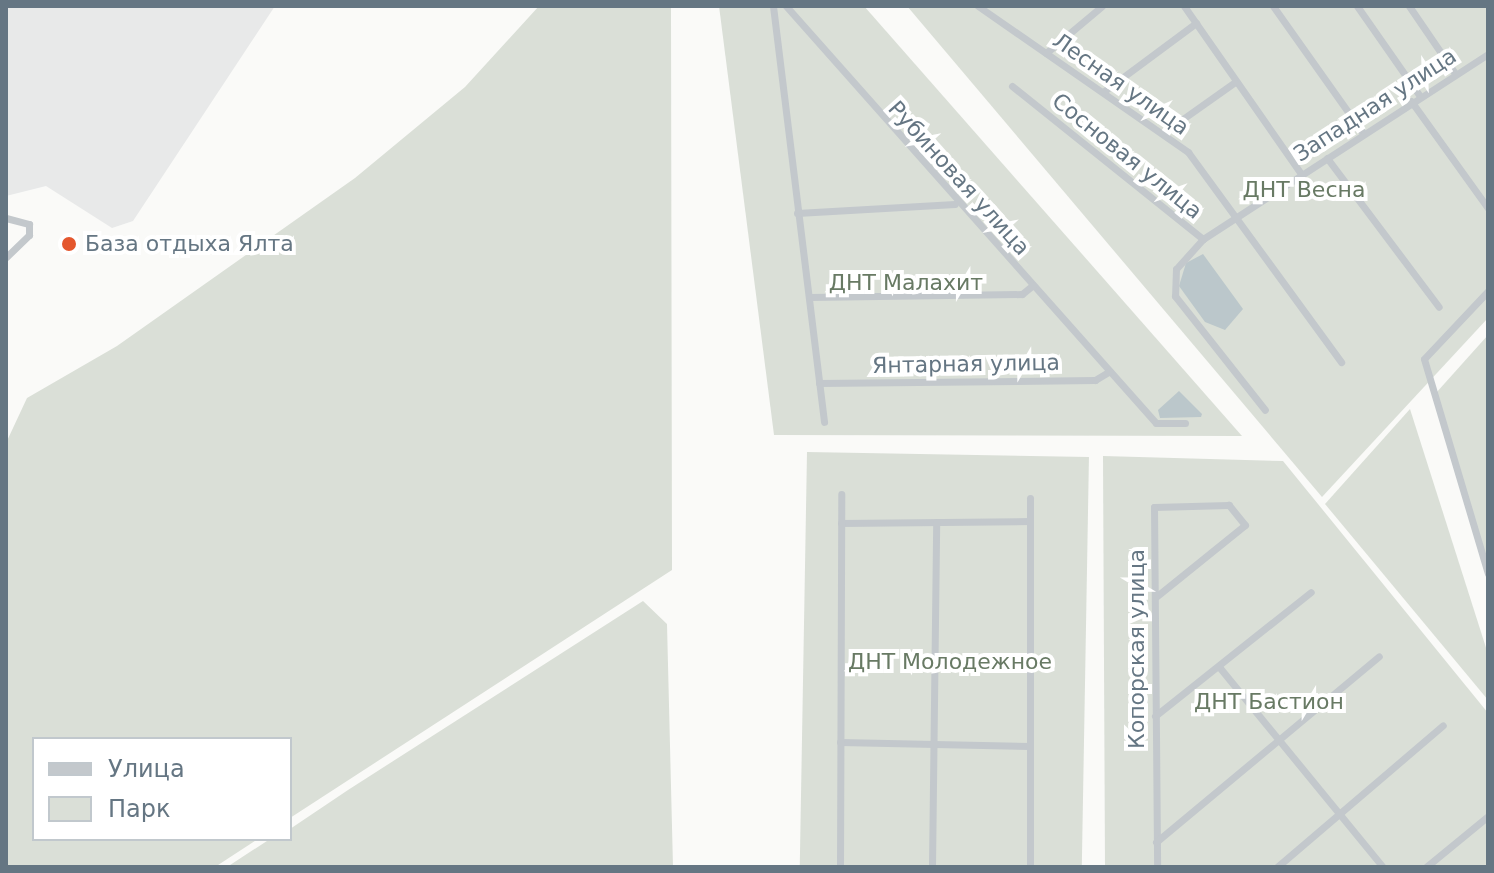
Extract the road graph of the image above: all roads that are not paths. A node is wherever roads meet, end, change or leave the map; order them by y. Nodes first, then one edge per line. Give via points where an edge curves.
1 (773, 6) edge
2 (786, 6) edge
3 (978, 6) edge
4 (1102, 6) edge
5 (1184, 6) edge
6 (1273, 6) edge
7 (1357, 6) edge
8 (1409, 6) edge
9 (1196, 23) junction
10 (1046, 53) junction
11 (1488, 54) edge
12 (1454, 72) junction
13 (1235, 82) junction
14 (1012, 86) dead end
15 (1103, 92) junction
16 (1419, 95) junction
17 (1411, 101) junction
18 (1163, 133) junction
19 (1363, 133) junction
20 (1327, 158) junction
21 (1302, 175) junction
22 (955, 204) junction
23 (1488, 208) edge
24 (797, 213) junction
25 (1239, 217) junction
26 (6, 218) edge
27 (1203, 239) junction
28 (6, 257) edge
29 (1032, 286) junction
30 (1488, 291) edge
31 (810, 297) junction
32 (1439, 307) dead end
33 (1341, 362) dead end
34 (1110, 371) junction
35 (819, 383) junction
36 (1265, 410) dead end
37 (824, 422) dead end
38 (1185, 423) dead end
39 (841, 494) dead end
40 (1030, 498) dead end
41 (1030, 521) junction
42 (936, 522) junction
43 (841, 523) junction
44 (1488, 574) edge
45 (1311, 592) dead end
46 (1157, 596) junction
47 (1379, 656) dead end
48 (1220, 668) junction
49 (1155, 716) junction
50 (1443, 725) dead end
51 (1280, 741) junction
52 (840, 742) junction
53 (932, 744) junction
54 (1030, 746) junction
55 (1341, 814) junction
56 (1488, 816) edge
57 (1156, 842) junction
58 (840, 867) edge
59 (932, 867) edge
60 (1030, 867) edge
61 (1157, 867) edge
62 (1277, 867) edge
63 (1383, 867) edge
64 (1426, 867) edge

1 - 24 street
2 - 22 street, Рубиновая улица
3 - 10 street, Лесная улица
4 - 10 street
5 - 9 street
6 - 19 street
7 - 16 street
8 - 12 street
9 - 13 street
9 - 15 street
10 - 15 street, Лесная улица
11 - 12 street, Западная улица
12 - 16 street, Западная улица
13 - 18 street
13 - 21 street
14 - 27 street, Сосновая улица
15 - 18 street, Лесная улица
16 - 17 street, Западная улица
17 - 19 street, Западная улица
17 - 23 street
18 - 25 street, Лесная улица
19 - 20 street, Западная улица
20 - 21 street, Западная улица
20 - 32 street
21 - 25 street, Западная улица
22 - 24 street
22 - 29 street, Рубиновая улица
24 - 31 street
25 - 27 street, Западная улица
25 - 33 street, Лесная улица
26 - 28 street via 29,224 29,235
27 - 36 street, Сосновая улица via 1176,269 1175,296
29 - 31 street via 1022,294
29 - 34 street, Рубиновая улица
30 - 44 street via 1424,359
31 - 35 street
34 - 35 street, Янтарная улица via 1095,380
34 - 38 street, Рубиновая улица via 1156,423
35 - 37 street
39 - 43 street
40 - 41 street
41 - 42 street
41 - 54 street
42 - 43 street
42 - 53 street
43 - 52 street
45 - 48 street
46 - 46 street, Копорская улица via 1154,507 1229,505 1245,525
46 - 49 street, Копорская улица
47 - 51 street
48 - 49 street
48 - 51 street
49 - 57 street, Копорская улица
50 - 55 street
51 - 55 street
51 - 57 street
52 - 53 street
52 - 58 street
53 - 54 street
53 - 59 street
54 - 60 street
55 - 62 street
55 - 63 street
56 - 64 street
57 - 61 street, Копорская улица

